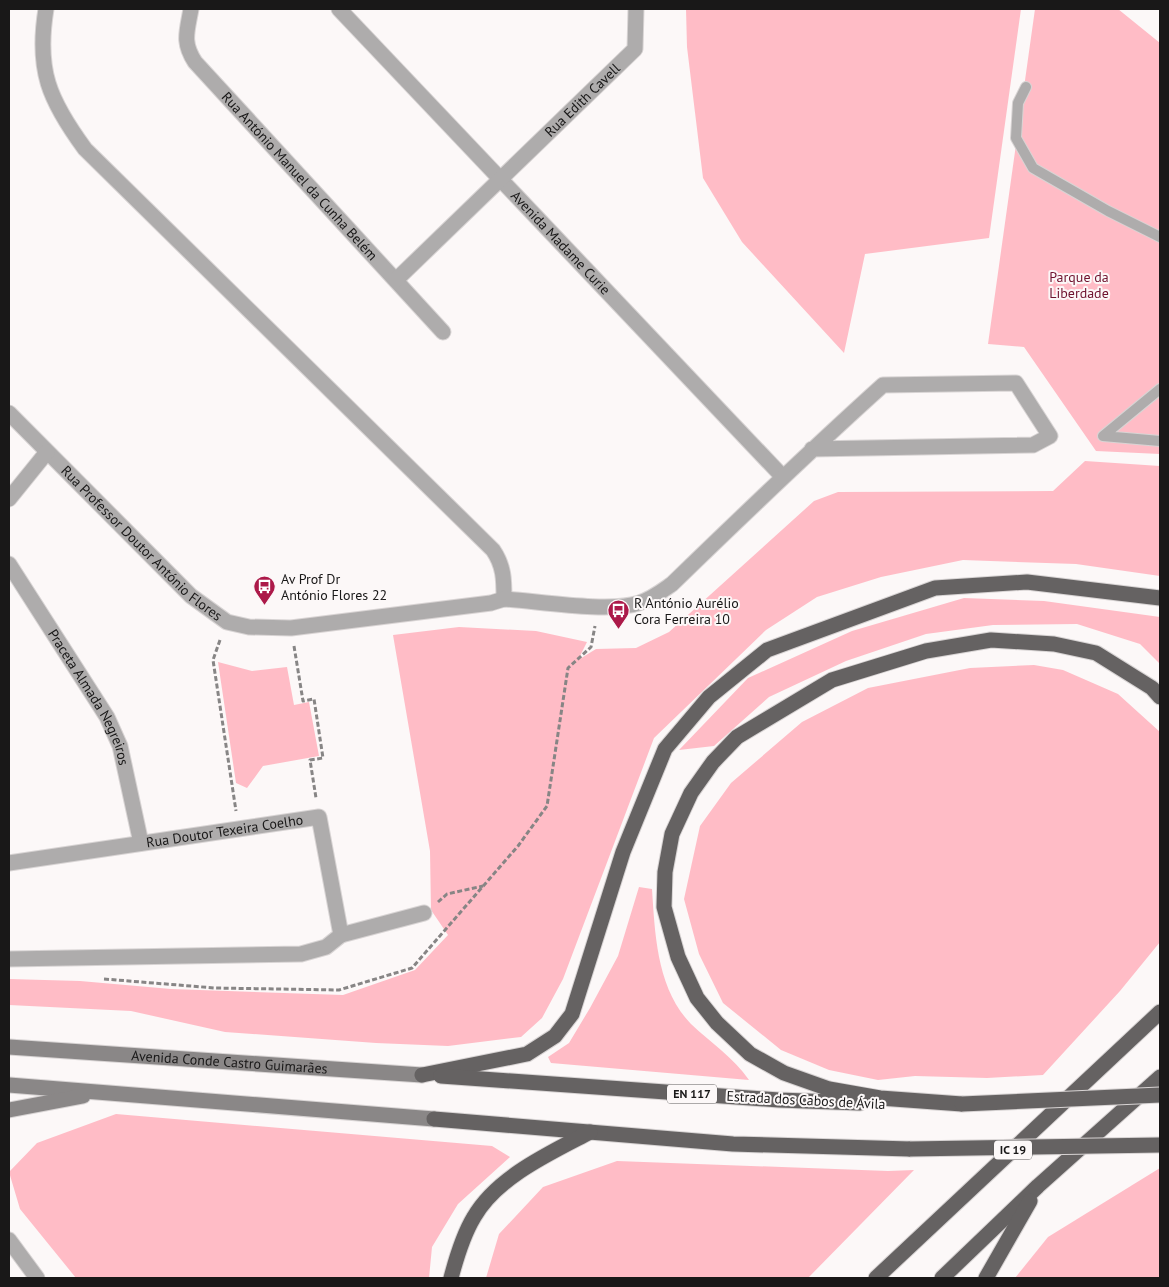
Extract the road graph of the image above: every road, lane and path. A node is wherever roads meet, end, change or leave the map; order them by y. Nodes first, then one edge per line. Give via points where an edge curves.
1 (46, 9) edge
2 (191, 9) edge
3 (339, 9) edge
4 (636, 9) edge
5 (1026, 87) dead end
6 (500, 179) junction
7 (1160, 237) edge
8 (396, 280) junction
9 (443, 332) dead end
10 (1160, 389) edge
11 (9, 413) edge
12 (1160, 441) edge
13 (812, 449) junction
14 (47, 452) junction
15 (782, 476) junction
16 (9, 499) edge
17 (9, 564) edge
18 (1160, 598) edge
19 (504, 599) junction
20 (598, 606) junction
21 (227, 622) junction
22 (291, 628) junction
23 (1160, 697) edge
24 (319, 817) junction
25 (239, 829) junction
26 (141, 843) junction
27 (9, 863) edge
28 (483, 886) junction
29 (424, 913) joint
30 (341, 936) junction
31 (9, 959) edge
32 (96, 979) dead end
33 (1160, 999) edge
34 (1155, 1017) edge
35 (9, 1042) edge
36 (9, 1047) edge
37 (36, 1049) junction
38 (422, 1075) junction
39 (1160, 1076) edge
40 (9, 1085) edge
41 (104, 1092) junction
42 (1160, 1095) edge
43 (962, 1104) junction
44 (9, 1110) edge
45 (434, 1119) joint
46 (590, 1132) junction
47 (1160, 1145) edge
48 (1038, 1186) junction
49 (9, 1240) edge
50 (37, 1278) edge
51 (451, 1278) edge
52 (876, 1278) edge
53 (942, 1278) edge
54 (986, 1278) edge

1 - 19 street via 42,33 46,78 55,104 85,150 493,550 504,572
2 - 8 street, Rua António Manuel da Cunha Belém via 187,49 195,62
3 - 6 street, Avenida Madame Curie
4 - 6 street, Rua Edith Cavell via 635,49
5 - 7 lane via 1018,103 1016,138 1033,168
6 - 8 street, Rua Edith Cavell
6 - 15 street, Avenida Madame Curie
8 - 9 street, Rua António Manuel da Cunha Belém
10 - 12 lane via 1103,436
11 - 14 street, Rua Professor Doutor António Flores
13 - 13 street, Rua Professor Doutor António Flores via 1033,445 1050,436 1016,383 883,385
13 - 15 street, Rua Professor Doutor António Flores
14 - 16 street
14 - 21 street, Rua Professor Doutor António Flores via 191,596
15 - 20 street, Rua Professor Doutor António Flores via 672,584 637,604
17 - 26 street, Praceta Almada Negreiros via 108,717 120,746
18 - 38 highway via 1027,582 935,588 767,650 709,698 665,748 623,852 572,1014 555,1036 527,1054
19 - 20 street, Rua Professor Doutor António Flores
19 - 22 street, Rua Professor Doutor António Flores
20 - 28 path via 591,647 568,668 547,806
21 - 22 street, Rua Professor Doutor António Flores via 249,627
21 - 25 path via 213,660
22 - 24 path via 303,701 314,699 323,758 310,760
23 - 43 highway via 1152,688 1096,653 1054,644 991,640 926,651 832,680 737,737 692,793 672,834 665,872 664,907 678,957 698,998 750,1054 784,1073 829,1089 880,1098
24 - 25 street, Rua Doutor Texeira Coelho
24 - 30 street, Rua Doutor Texeira Coelho
25 - 26 street, Rua Doutor Texeira Coelho
26 - 27 street, Rua Doutor Texeira Coelho
28 - 29 path via 447,894
28 - 32 path via 412,968 339,990 215,988
29 - 30 street
30 - 31 street via 326,946 301,954
33 - 34 highway
34 - 52 highway, IC 19
35 - 37 main road, Avenida Conde Castro Guimarães
36 - 37 main road, Avenida Conde Castro Guimarães
37 - 38 main road, Avenida Conde Castro Guimarães
38 - 43 highway, Estrada dos Cabos de Ávila / EN 117 via 779,1100
39 - 48 highway
40 - 41 main road
41 - 44 main road
41 - 45 main road
42 - 43 highway, Estrada dos Cabos de Ávila / EN 117, bridge
45 - 46 highway
46 - 47 highway, bridge via 733,1144 910,1149
46 - 51 highway via 526,1166 499,1189 474,1217
48 - 53 highway
48 - 54 highway
49 - 50 street

